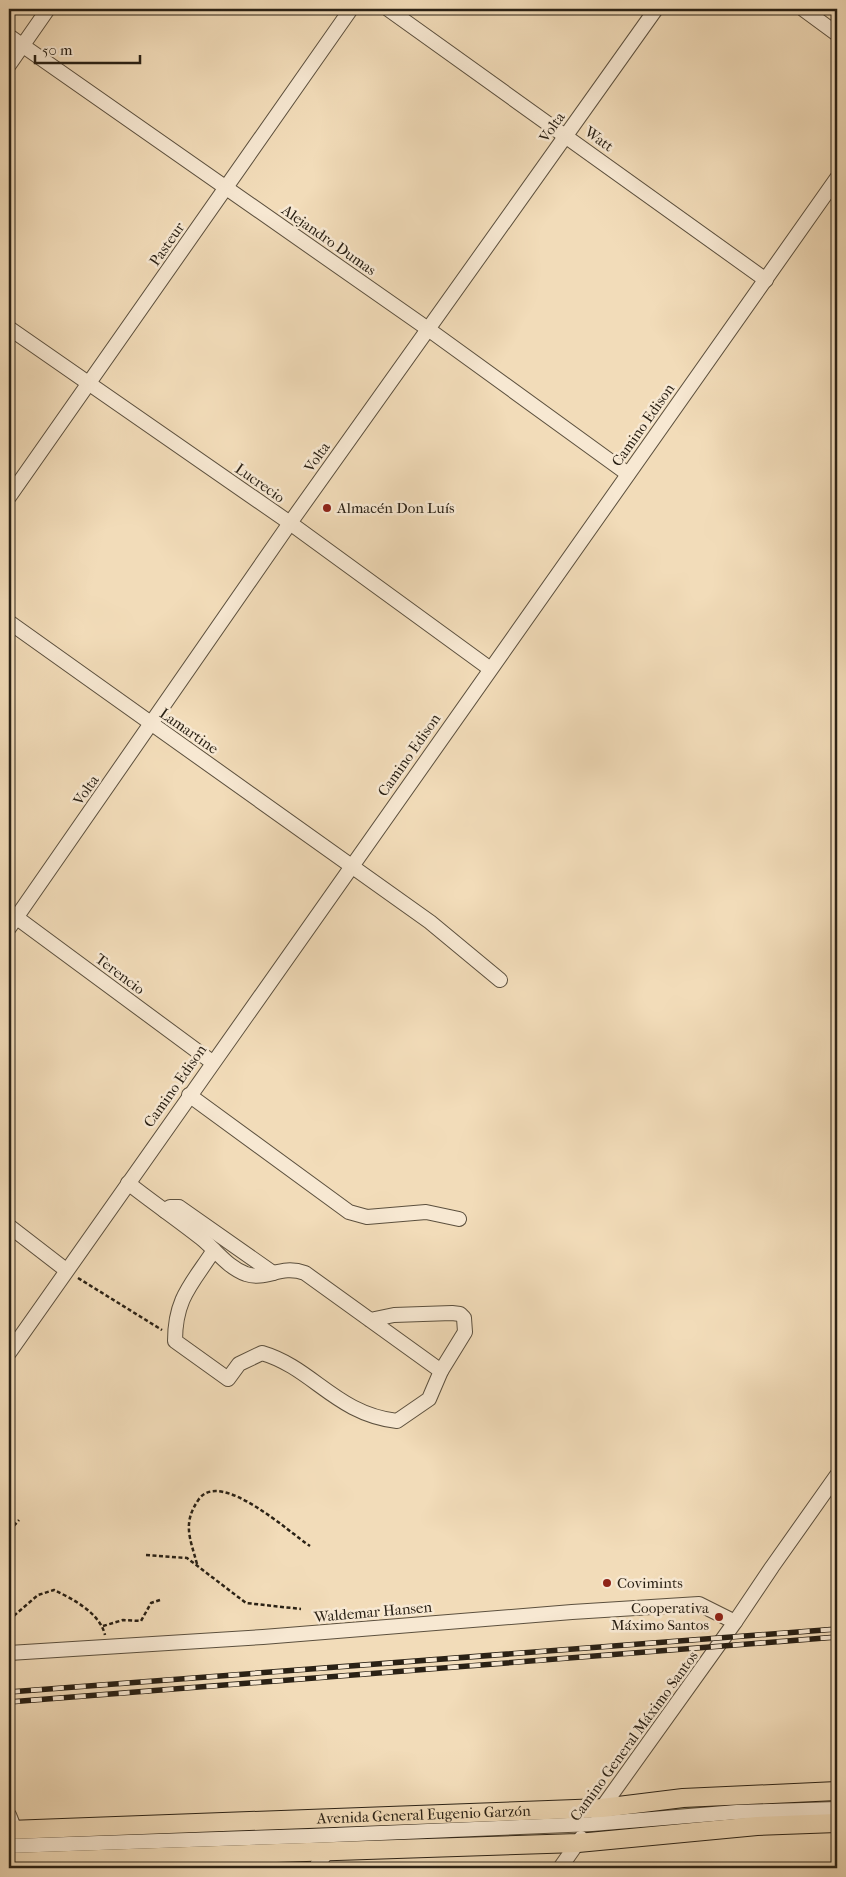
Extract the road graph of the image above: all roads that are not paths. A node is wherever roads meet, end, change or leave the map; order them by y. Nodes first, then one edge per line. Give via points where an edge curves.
1 (48, 9) edge
2 (351, 9) edge
3 (388, 9) edge
4 (656, 9) edge
5 (803, 9) edge
6 (837, 34) edge
7 (9, 36) edge
8 (22, 46) junction
9 (9, 65) edge
10 (566, 135) junction
11 (837, 178) edge
12 (226, 188) junction
13 (766, 280) junction
14 (9, 328) edge
15 (428, 329) junction
16 (88, 384) junction
17 (628, 474) junction
18 (9, 497) edge
19 (290, 523) junction
20 (9, 622) edge
21 (489, 668) junction
22 (151, 724) junction
23 (351, 865) junction
24 (11, 919) edge
25 (500, 980) dead end
26 (212, 1062) junction
27 (189, 1095) junction
28 (128, 1183) junction
29 (165, 1211) junction
30 (459, 1219) dead end
31 (9, 1226) edge
32 (214, 1250) junction
33 (66, 1270) junction
34 (273, 1273) junction
35 (370, 1320) junction
36 (9, 1352) edge
37 (441, 1371) junction
38 (837, 1475) edge
39 (735, 1622) junction
40 (9, 1653) edge
41 (837, 1791) edge
42 (602, 1808) junction
43 (837, 1808) edge
44 (837, 1823) edge
45 (592, 1824) junction
46 (10, 1830) edge
47 (578, 1843) junction
48 (327, 1852) junction
49 (9, 1862) edge
50 (102, 1864) edge
51 (315, 1868) edge
52 (560, 1868) edge

1 - 8 street
2 - 12 street, Pasteur
3 - 10 street, Watt
4 - 10 street, Volta
5 - 6 street
7 - 8 street, Alejandro Dumas
8 - 9 street
8 - 12 street, Alejandro Dumas
10 - 13 street, Watt
10 - 15 street, Volta
11 - 13 street, Camino Edison
12 - 15 street, Alejandro Dumas
12 - 16 street, Pasteur
13 - 17 street, Camino Edison
14 - 16 street, Lucrecio
15 - 17 street, Alejandro Dumas
15 - 19 street, Volta
16 - 18 street, Pasteur
16 - 19 street, Lucrecio
17 - 21 street, Camino Edison
19 - 21 street, Lucrecio
19 - 22 street, Volta
20 - 22 street, Lamartine
21 - 23 street, Camino Edison
22 - 23 street, Lamartine
22 - 24 street, Volta
23 - 25 street, Lamartine via 430,922
23 - 26 street, Camino Edison
24 - 26 street, Terencio
26 - 27 street, Camino Edison
27 - 28 street, Camino Edison
27 - 30 street via 349,1212 367,1217 426,1212
28 - 29 street
28 - 33 street, Camino Edison
29 - 32 street
29 - 34 street via 179,1207
31 - 33 street
32 - 34 street via 230,1266 246,1274
32 - 37 street via 179,1303 175,1341 228,1379 239,1364 262,1353 276,1357 346,1405 397,1421 429,1399
33 - 36 street, Camino Edison
34 - 35 street via 292,1268 305,1273
35 - 37 street
35 - 37 street via 394,1315 460,1314 464,1318 465,1332
38 - 39 street, Camino General Máximo Santos
39 - 40 street, Waldemar Hansen via 699,1604
39 - 42 street, Camino General Máximo Santos
41 - 42 main road, Avenida General Eugenio Garzón via 683,1798
42 - 45 street, Camino General Máximo Santos
42 - 46 main road, Avenida General Eugenio Garzón
43 - 45 street, Avenida General Eugenio Garzón via 737,1812
44 - 47 main road via 757,1826
45 - 46 street, Avenida General Eugenio Garzón via 310,1836
45 - 47 street, Camino General Máximo Santos
47 - 48 main road
47 - 52 street, Camino General Máximo Santos
48 - 50 main road
48 - 51 street
49 - 50 main road

